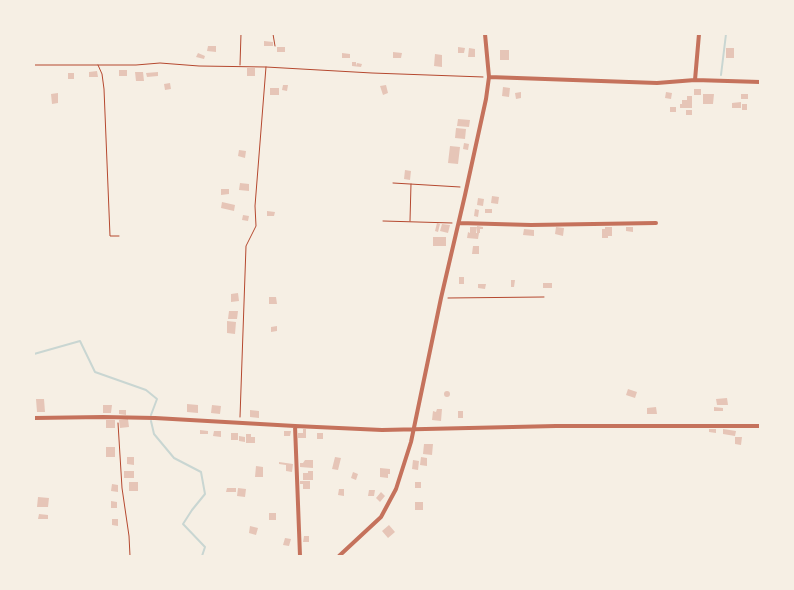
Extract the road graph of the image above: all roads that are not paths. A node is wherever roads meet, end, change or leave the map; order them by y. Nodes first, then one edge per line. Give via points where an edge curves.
1 (485, 34) edge
2 (699, 34) edge
3 (489, 77) junction
4 (695, 80) junction
5 (760, 82) edge
6 (459, 223) junction
7 (656, 223) dead end
8 (34, 418) edge
9 (296, 426) junction
10 (760, 426) edge
11 (414, 429) junction
12 (300, 556) edge
13 (339, 556) edge

1 - 3 street
2 - 4 street
3 - 4 street via 656,83
3 - 6 street
4 - 5 street
6 - 7 street
6 - 11 street
8 - 9 street via 117,417
9 - 11 street
9 - 12 street
10 - 11 street
11 - 13 street via 396,489 381,517

